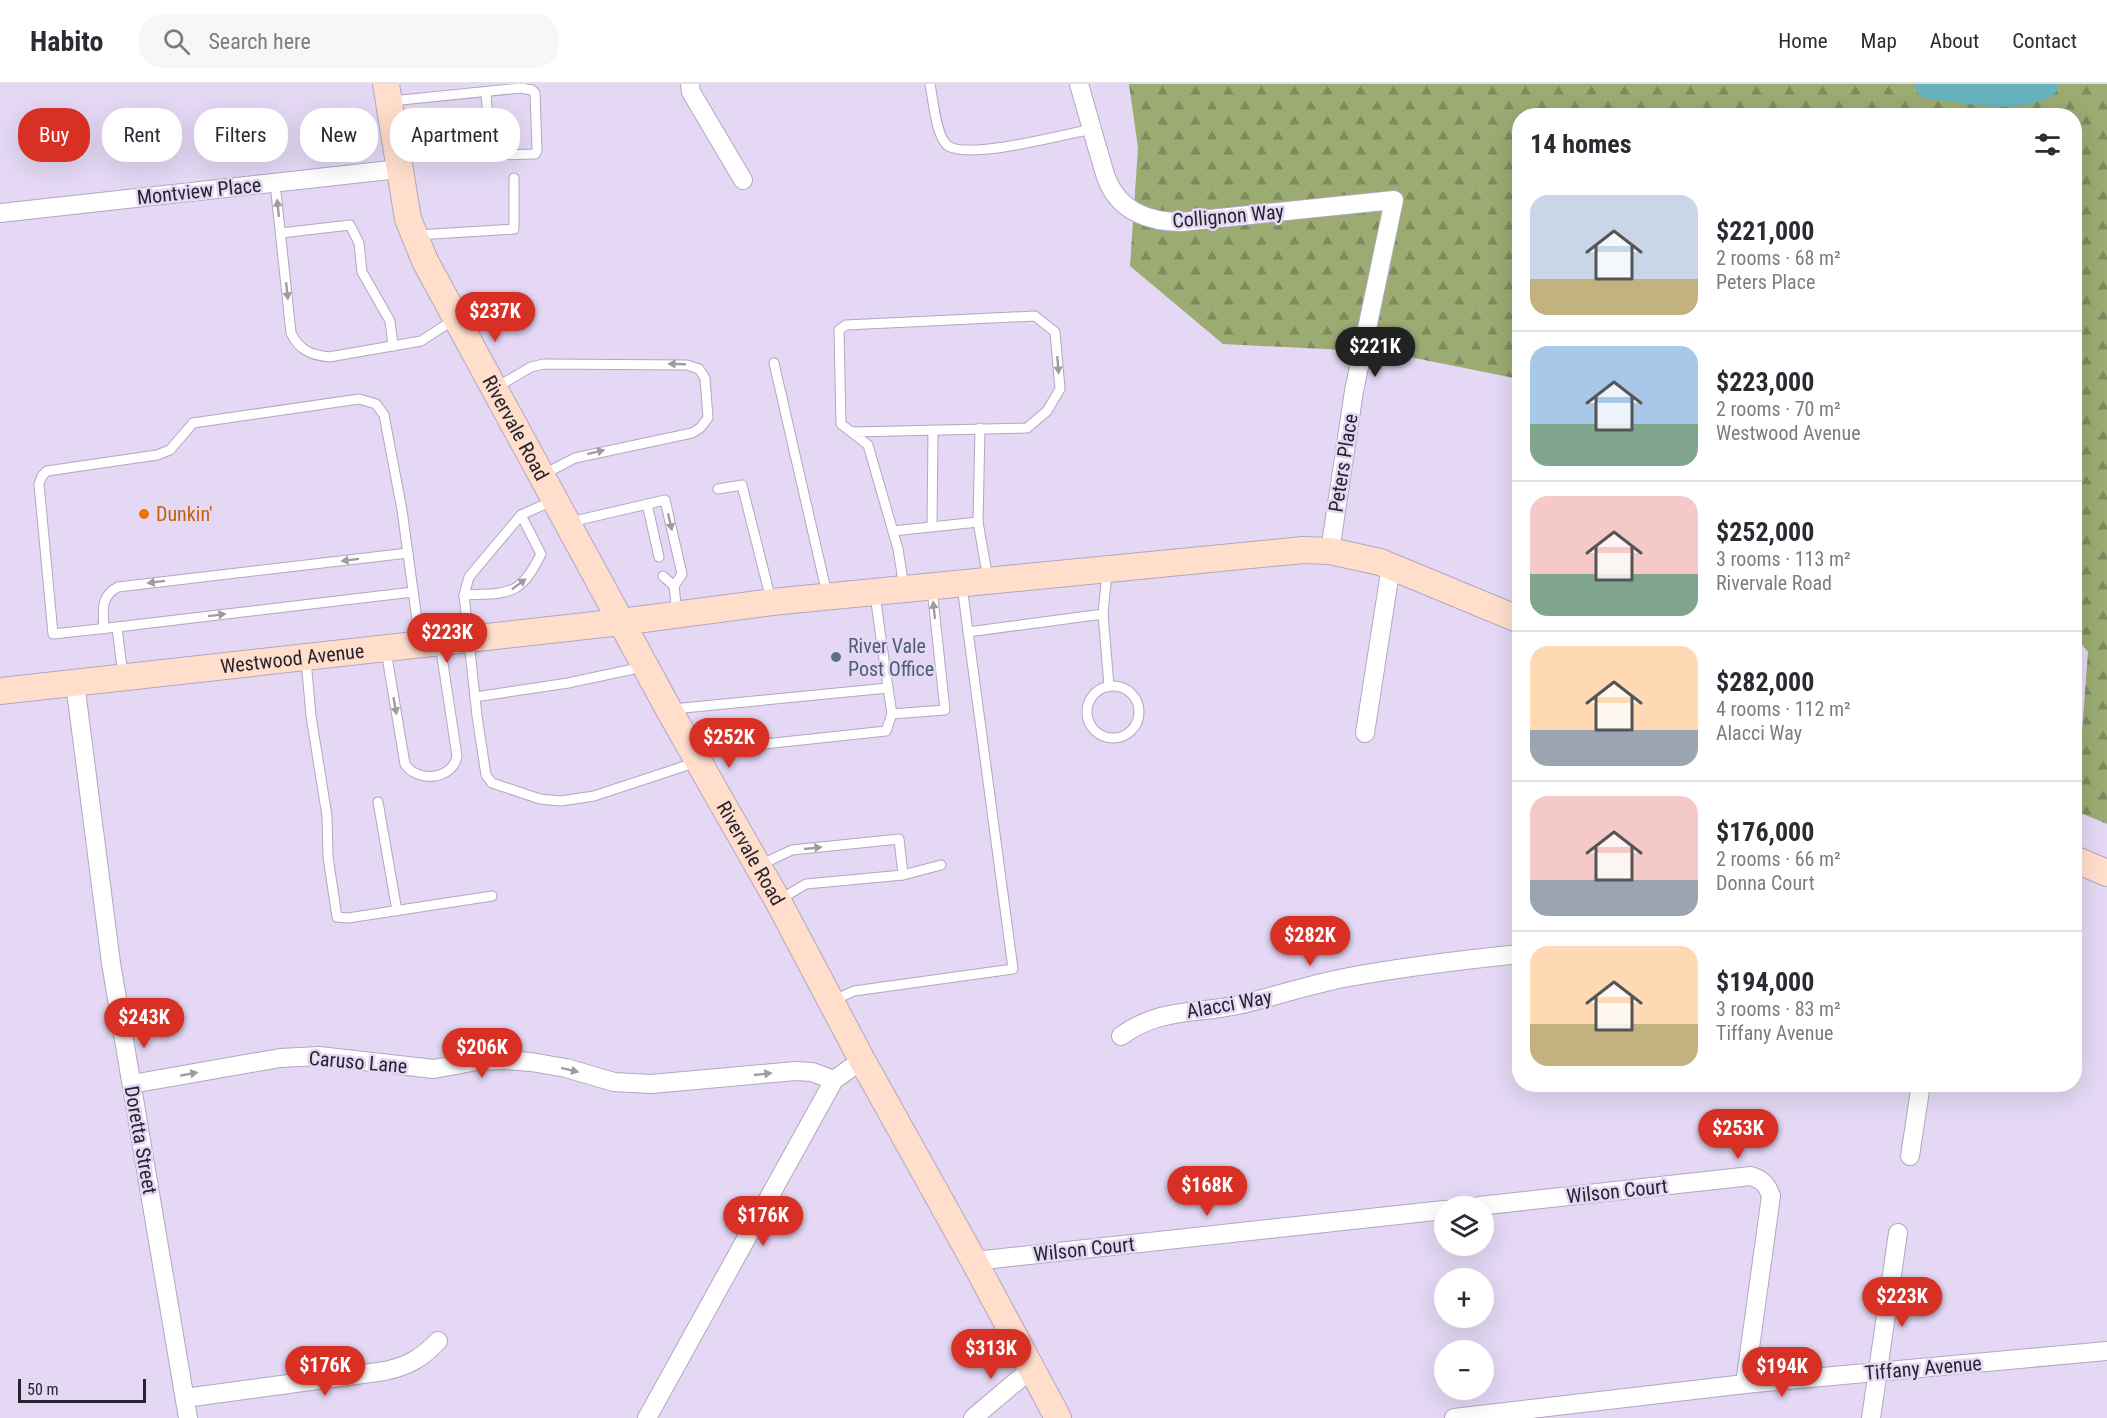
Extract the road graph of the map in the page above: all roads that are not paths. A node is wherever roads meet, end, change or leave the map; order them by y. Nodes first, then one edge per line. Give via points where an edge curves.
1 (690, 84) edge
2 (930, 84) edge
3 (1078, 84) edge
4 (486, 92) junction
5 (388, 93) edge
6 (1092, 129) junction
7 (399, 169) junction
8 (514, 178) dead end
9 (743, 180) dead end
10 (275, 183) junction
11 (1394, 200) joint
12 (0, 213) edge
13 (281, 233) junction
14 (415, 235) junction
15 (457, 318) junction
16 (393, 346) junction
17 (774, 363) dead end
18 (495, 388) junction
19 (980, 428) junction
20 (933, 430) junction
21 (853, 432) junction
22 (542, 475) junction
23 (718, 489) dead end
24 (556, 500) junction
25 (646, 504) junction
26 (521, 515) junction
27 (568, 522) junction
28 (978, 522) junction
29 (932, 527) junction
30 (892, 531) junction
31 (1330, 551) junction
32 (408, 553) junction
33 (659, 557) dead end
34 (1391, 566) junction
35 (1108, 569) junction
36 (663, 576) dead end
37 (989, 581) junction
38 (962, 584) junction
39 (674, 586) junction
40 (932, 587) junction
41 (904, 589) junction
42 (413, 592) junction
43 (874, 592) junction
44 (464, 595) junction
45 (828, 597) junction
46 (772, 602) junction
47 (678, 614) junction
48 (1103, 614) junction
49 (1512, 617) edge
50 (621, 622) junction
51 (117, 627) junction
52 (104, 629) junction
53 (968, 632) junction
54 (470, 639) junction
55 (430, 643) junction
56 (386, 648) junction
57 (306, 657) junction
58 (645, 666) junction
59 (123, 678) junction
60 (75, 683) junction
61 (1109, 686) junction
62 (888, 688) junction
63 (0, 691) edge
64 (476, 698) junction
65 (669, 710) junction
66 (892, 714) junction
67 (1365, 733) dead end
68 (697, 758) junction
69 (378, 802) dead end
70 (2082, 862) edge
71 (941, 865) dead end
72 (758, 866) junction
73 (2107, 873) edge
74 (903, 876) junction
75 (492, 896) dead end
76 (778, 901) junction
77 (397, 910) junction
78 (1512, 955) edge
79 (832, 1001) junction
80 (1121, 1036) dead end
81 (862, 1060) junction
82 (834, 1080) junction
83 (132, 1084) junction
84 (1920, 1092) edge
85 (1910, 1156) dead end
86 (1494, 1204) edge
87 (1434, 1211) edge
88 (1898, 1233) dead end
89 (974, 1261) junction
90 (438, 1341) dead end
91 (2107, 1351) edge
92 (1031, 1370) junction
93 (1877, 1372) junction
94 (1745, 1384) junction
95 (185, 1398) junction
96 (188, 1418) edge
97 (647, 1418) edge
98 (973, 1418) edge
99 (1058, 1418) edge
100 (1454, 1418) edge
101 (1871, 1418) edge

1 - 9 street
2 - 6 lane via 942,138 949,147 961,150 1013,146
3 - 6 street, Collignon Way
4 - 4 lane via 490,153 535,154 535,93 522,88
4 - 5 lane
5 - 7 street, Rivervale Road
6 - 11 street, Collignon Way via 1108,182 1118,198 1131,210 1162,222
7 - 10 street, Montview Place
7 - 14 street, Rivervale Road via 408,219
8 - 14 lane via 514,229
10 - 12 street, Montview Place
13 -> 10 lane
11 - 31 street, Peters Place via 1354,391
13 - 16 lane via 350,225 359,243 362,272 390,321
13 -> 16 lane via 291,333 296,344 316,356 328,357
14 - 15 street, Rivervale Road
15 - 16 lane via 422,341
15 - 18 street, Rivervale Road
17 - 45 lane
18 - 22 street, Rivervale Road
22 -> 18 lane via 575,458 679,437 700,428 708,418 705,378 699,369 687,364 544,364 531,367
19 - 20 lane
21 -> 19 lane via 841,424 840,418 841,327 1035,316 1055,332 1060,388 1047,411 1027,428
19 - 28 lane
20 - 21 lane
20 - 29 lane
21 - 30 lane via 867,444
22 - 24 street, Rivervale Road
23 - 46 lane via 742,486
24 - 26 lane
24 - 27 street, Rivervale Road
25 - 27 lane
25 - 33 lane
25 -> 39 lane via 664,500 682,574
26 - 44 lane via 469,577
44 -> 26 lane via 508,591 523,584 541,554
27 - 50 street, Rivervale Road
28 - 29 lane
28 - 37 lane
29 - 30 lane
30 - 41 lane
31 - 34 street, Westwood Avenue
31 - 35 street, Westwood Avenue via 1303,550
32 - 42 lane
32 -> 52 lane via 118,587 102,602
32 - 52 lane via 384,415 376,404 359,399 193,423 170,450 158,455 47,471 40,480 53,634
34 - 49 street, Westwood Avenue
34 - 67 street
35 - 37 street, Westwood Avenue
35 - 48 lane
36 - 39 lane
37 - 38 street, Westwood Avenue
38 - 40 street, Westwood Avenue
38 - 53 lane
39 - 47 lane
40 - 41 street, Westwood Avenue
66 -> 40 lane via 945,710
41 - 43 street, Westwood Avenue
51 -> 42 lane
42 - 55 lane
43 - 45 street, Westwood Avenue
43 - 62 lane
44 - 54 lane
45 - 46 street, Westwood Avenue
46 - 47 street, Westwood Avenue
47 - 50 street, Westwood Avenue
48 - 53 lane
48 - 61 lane
50 - 54 street, Westwood Avenue
50 - 58 street, Rivervale Road
51 - 52 lane
51 - 59 lane
53 - 79 lane via 1013,969 854,991
54 - 55 street, Westwood Avenue
54 - 64 lane
55 - 56 street, Westwood Avenue
56 -> 55 lane via 405,764 410,771 427,777 451,769 457,756
56 - 57 street, Westwood Avenue
57 - 59 street, Westwood Avenue
57 - 77 lane via 337,917
58 - 64 lane
58 - 65 street, Rivervale Road
59 - 60 street, Westwood Avenue
60 - 63 street, Westwood Avenue
60 - 83 street, Doretta Street via 111,963
61 - 61 lane via 1090,699 1088,723 1099,735 1117,738 1133,730 1139,713 1134,696
62 - 65 lane
62 - 66 lane
64 - 68 lane via 486,775 492,783 540,799 561,801 594,796
65 - 68 street, Rivervale Road
66 - 68 lane via 886,730 728,748
68 - 72 street, Rivervale Road
69 - 77 lane
70 - 73 street
71 - 74 lane
72 -> 74 lane via 792,850 899,839
72 - 76 street, Rivervale Road
74 - 76 lane via 806,884
75 - 77 lane
76 - 79 street, Rivervale Road
78 - 80 street, Alacci Way via 1341,978 1229,1007 1161,1016 1136,1025
79 - 81 street, Rivervale Road
81 - 82 street
81 - 89 street, Rivervale Road
83 -> 82 street, Caruso Lane via 280,1058 319,1056 434,1069 477,1061 531,1062 614,1082 651,1084 796,1071
82 - 97 street
83 - 95 street, Doretta Street
84 - 85 street
86 - 94 street, Wilson Court via 1751,1176 1761,1180 1771,1196
87 - 89 street, Wilson Court
88 - 93 street
89 - 92 street, Rivervale Road
90 - 95 street via 421,1358 403,1367
91 - 93 street, Tiffany Avenue
92 - 98 street
92 - 99 street, Rivervale Road
93 - 94 street, Tiffany Avenue
93 - 101 street
94 - 100 street, Tiffany Avenue
95 - 96 street, Doretta Street

